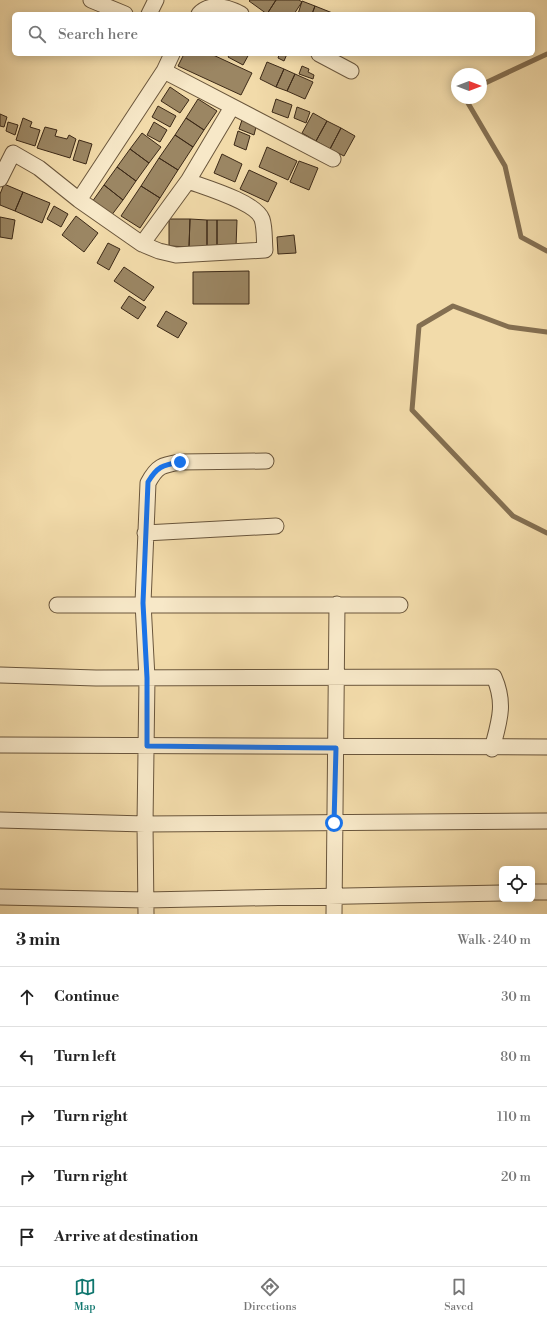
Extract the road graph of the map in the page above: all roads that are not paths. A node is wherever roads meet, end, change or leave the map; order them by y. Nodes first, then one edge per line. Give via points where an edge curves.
1 (90, 0) edge
2 (156, 0) edge
3 (120, 12) edge
4 (150, 12) edge
5 (201, 12) edge
6 (235, 12) edge
7 (171, 56) edge
8 (323, 56) edge
9 (164, 71) junction
10 (351, 71) dead end
11 (232, 107) junction
12 (6, 151) edge
13 (333, 159) dead end
14 (0, 179) edge
15 (188, 181) junction
16 (79, 200) junction
17 (142, 244) junction
18 (266, 461) dead end
19 (276, 526) dead end
20 (145, 533) junction
21 (143, 603) junction
22 (337, 604) junction
23 (57, 605) dead end
24 (400, 605) dead end
25 (0, 675) edge
26 (337, 677) junction
27 (147, 678) junction
28 (0, 745) edge
29 (147, 746) junction
30 (547, 747) edge
31 (336, 748) junction
32 (492, 748) junction
33 (0, 820) edge
34 (547, 821) edge
35 (334, 823) junction
36 (145, 824) junction
37 (499, 892) edge
38 (535, 892) edge
39 (547, 892) edge
40 (334, 895) junction
41 (0, 896) edge
42 (146, 907) edge
43 (334, 914) edge

1 - 3 street
2 - 4 street
5 - 6 street via 212,6
7 - 9 street
8 - 10 street
9 - 11 street
9 - 16 street
11 - 13 street
11 - 15 street
12 - 14 street
12 - 16 street via 39,168
15 - 17 street
15 - 17 street via 226,195 258,212 262,218 265,250 176,255
16 - 17 street
18 - 20 street via 180,462 166,464 155,470 148,482
19 - 20 street
20 - 21 street
21 - 22 street
21 - 23 street
21 - 27 street
22 - 24 street
22 - 26 street
25 - 27 street
26 - 27 street
26 - 31 street
26 - 32 street via 494,677 500,688 502,710
27 - 29 street
28 - 29 street
29 - 31 street
29 - 36 street
30 - 32 street
31 - 32 street
31 - 35 street
33 - 36 street
34 - 35 street
35 - 36 street
35 - 40 street
36 - 42 street
37 - 40 street
38 - 39 street
40 - 42 street
40 - 43 street
41 - 42 street

